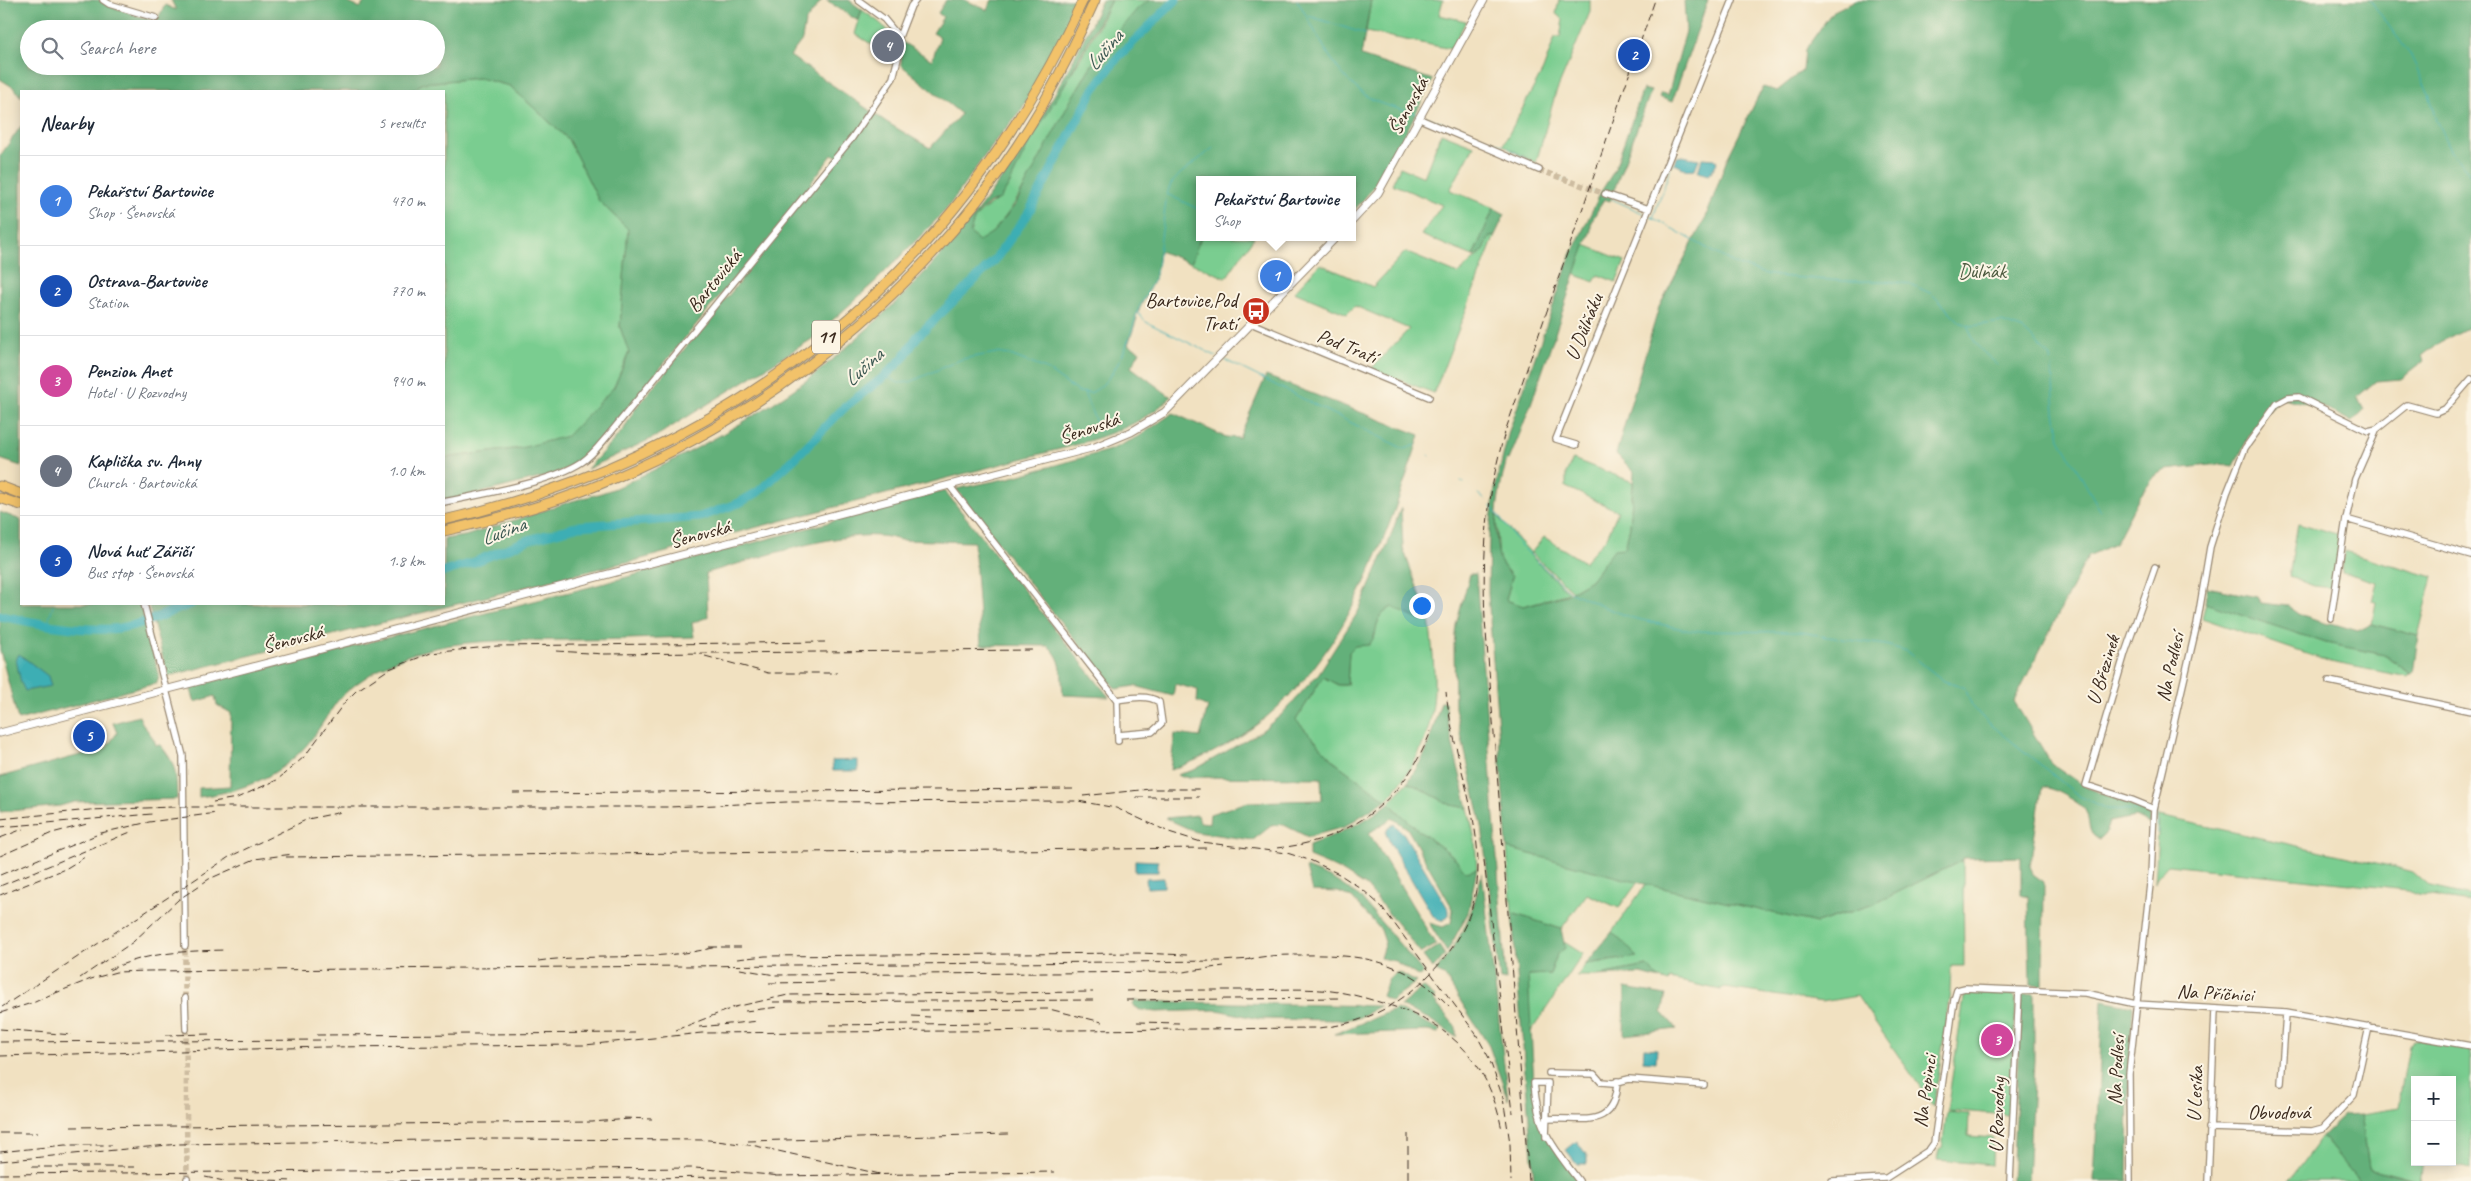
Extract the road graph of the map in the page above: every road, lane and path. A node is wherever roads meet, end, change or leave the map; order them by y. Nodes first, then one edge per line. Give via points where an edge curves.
1 (104, 0) edge
2 (858, 0) edge
3 (916, 0) edge
4 (1083, 0) edge
5 (1095, 0) edge
6 (1484, 0) edge
7 (1733, 0) edge
8 (156, 18) dead end
9 (899, 36) junction
10 (1420, 119) junction
11 (1539, 170) tunnel mouth
12 (1605, 194) tunnel mouth
13 (1649, 210) junction
14 (1356, 216) edge
15 (1332, 241) edge
16 (1253, 324) junction
17 (2471, 379) edge
18 (1430, 397) dead end
19 (2377, 429) junction
20 (1576, 445) dead end
21 (949, 485) junction
22 (0, 486) edge
23 (20, 494) edge
24 (0, 498) edge
25 (445, 502) edge
26 (20, 505) edge
27 (2346, 519) junction
28 (445, 520) edge
29 (445, 531) edge
30 (2471, 555) edge
31 (2155, 567) dead end
32 (144, 605) edge
33 (2331, 618) dead end
34 (2329, 681) dead end
35 (166, 689) junction
36 (1117, 700) junction
37 (2471, 711) edge
38 (0, 733) edge
39 (2154, 810) junction
40 (185, 946) tunnel mouth
41 (1957, 990) joint
42 (2019, 991) junction
43 (185, 998) tunnel mouth
44 (2136, 1004) junction
45 (2216, 1010) junction
46 (2286, 1013) junction
47 (2369, 1027) junction
48 (186, 1029) tunnel mouth
49 (2471, 1046) edge
50 (1549, 1073) dead end
51 (1617, 1081) junction
52 (2281, 1084) dead end
53 (1704, 1085) dead end
54 (1548, 1119) junction
55 (2209, 1128) junction
56 (1546, 1137) junction
57 (1579, 1181) edge
58 (1832, 1181) edge
59 (2010, 1181) edge
60 (2130, 1181) edge
61 (2208, 1181) edge

1 - 8 street
2 - 9 street via 884,19
3 - 9 street, Bartovická
4 - 28 highway, 11 via 1032,101 957,208 886,284 826,337 774,377 717,414 639,455 547,492
5 - 29 highway, 11 via 1041,106 988,185 916,270 832,346 752,405 644,465 551,502
6 - 10 street, Šenovská
7 - 13 street, U Důlňáku
9 - 25 street, Bartovická via 899,54 893,78 852,138 584,461 571,469 506,489
10 - 11 street
10 - 14 street, Šenovská via 1378,193
12 - 13 street
13 - 20 street, U Důlňáku via 1556,439
15 - 16 street, Šenovská
16 - 18 street, Pod Tratí
16 - 21 street, Šenovská via 1165,412 1148,423 1095,446
17 - 19 street via 2445,408 2436,413 2407,405
19 - 27 street via 2355,479
19 - 39 street, Na Podlesí via 2368,431 2300,397 2288,398 2277,404 2245,448 2210,547 2197,624
21 - 35 street, Šenovská
21 - 36 street
22 - 23 highway
24 - 26 highway
27 - 30 street
27 - 33 street
31 - 39 street, U Březinek via 2125,653 2086,785
32 - 35 street
34 - 37 street
35 - 38 street, Šenovská
35 - 40 street via 183,756
36 - 36 street via 1118,738 1152,732 1162,723 1159,702 1154,699
39 - 44 street, Na Podlesí via 2151,875
41 - 42 street, Na Příčnici
41 - 58 street, Na Popinci via 1934,1143 1929,1150 1886,1178
42 - 44 street, Na Příčnici via 2085,993
42 - 59 street, U Rozvodny
43 - 48 street
44 - 45 street, Na Příčnici
44 - 60 street, Na Podlesí via 2130,1074
45 - 46 street, Na Příčnici
45 - 55 street, U Lesíka
46 - 47 street, Na Příčnici
46 - 52 street
47 - 49 street, Na Příčnici
47 - 55 street, Obvodová via 2354,1095 2323,1128 2312,1131
50 - 51 street via 1594,1074 1601,1082
51 - 53 street via 1629,1079
51 - 54 street via 1613,1103 1603,1117 1591,1120
54 - 56 street
54 - 56 street via 1548,1083 1534,1083 1536,1110
55 - 61 street, U Lesíka
56 - 57 street

